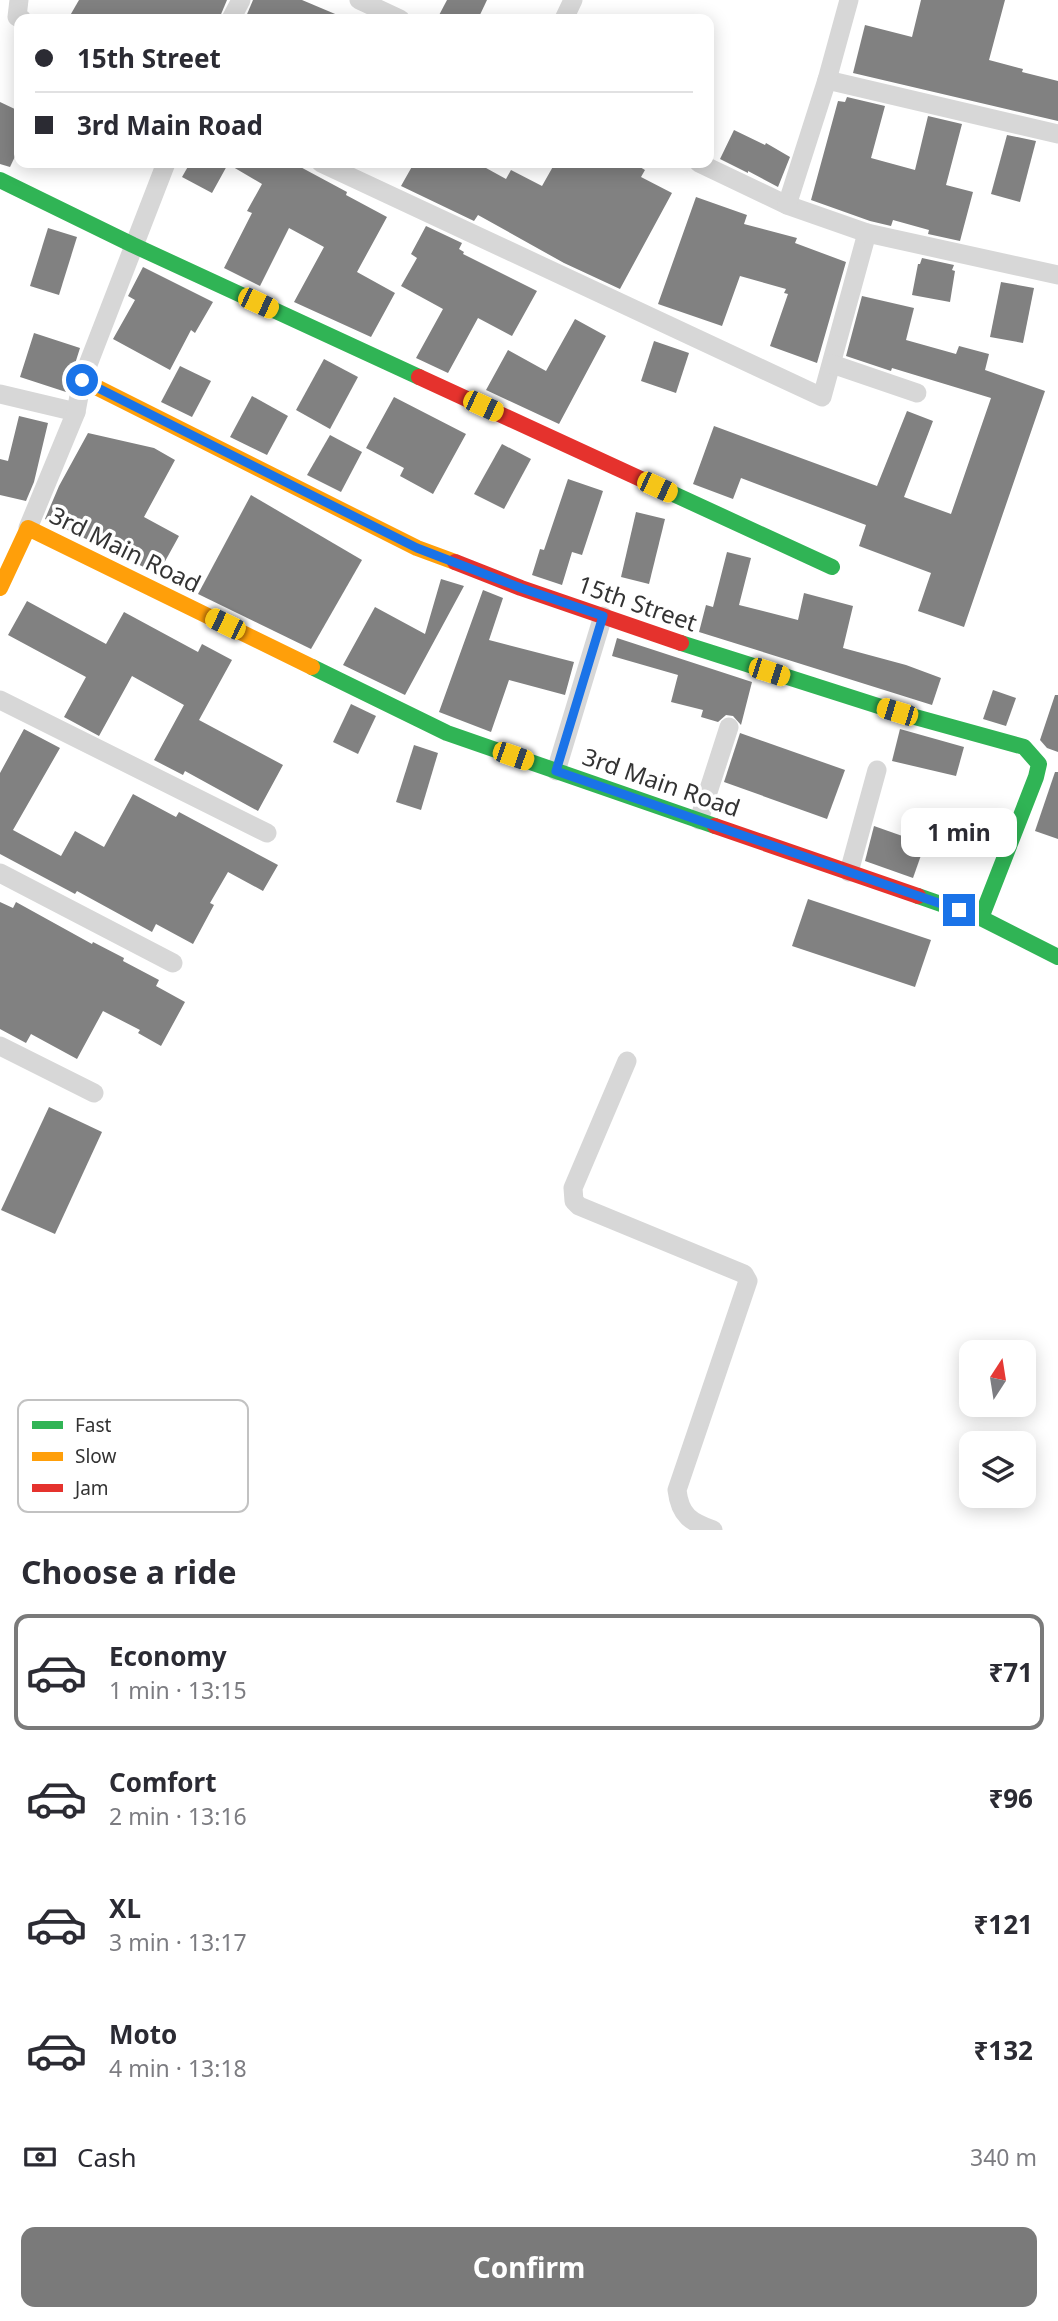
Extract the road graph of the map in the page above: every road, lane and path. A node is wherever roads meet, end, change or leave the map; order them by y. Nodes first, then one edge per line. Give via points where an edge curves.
1 (359, 0) edge
2 (849, 0) edge
3 (389, 14) edge
4 (827, 80) junction
5 (1058, 134) edge
6 (164, 168) edge
7 (332, 168) edge
8 (709, 168) edge
9 (0, 180) edge
10 (787, 205) junction
11 (867, 233) junction
12 (133, 245) junction
13 (1058, 275) edge
14 (832, 364) junction
15 (82, 380) junction
16 (918, 393) dead end
17 (0, 394) edge
18 (76, 412) junction
19 (28, 528) junction
20 (832, 567) dead end
21 (0, 589) edge
22 (603, 616) junction
23 (0, 701) edge
24 (729, 727) dead end
25 (556, 771) junction
26 (877, 771) dead end
27 (699, 820) junction
28 (267, 833) dead end
29 (849, 872) junction
30 (0, 873) edge
31 (981, 918) junction
32 (1058, 957) edge
33 (173, 963) dead end
34 (0, 1046) edge
35 (627, 1061) dead end
36 (94, 1093) dead end
37 (713, 1530) edge

1 - 3 street
2 - 4 street
4 - 5 street
4 - 10 street
6 - 12 street
7 - 14 street via 822,397
8 - 10 street
9 - 12 street
10 - 11 street
11 - 13 street
11 - 14 street
12 - 15 street
12 - 20 street
14 - 16 street
15 - 18 street
15 - 22 street, 15th Street via 417,548
17 - 18 street
18 - 19 street
19 - 21 street
19 - 25 street, 3rd Main Road via 447,733
22 - 25 street
22 - 31 street, 15th Street via 858,700 1024,747 1039,764 1036,777
23 - 28 street
24 - 27 street
25 - 27 street, 3rd Main Road
26 - 29 street
27 - 29 street, 3rd Main Road
29 - 31 street, 3rd Main Road
30 - 33 street
31 - 32 street, 3rd Main Road
34 - 36 street
35 - 37 street via 573,1188 574,1201 744,1274 748,1281 677,1490 679,1503 693,1523

